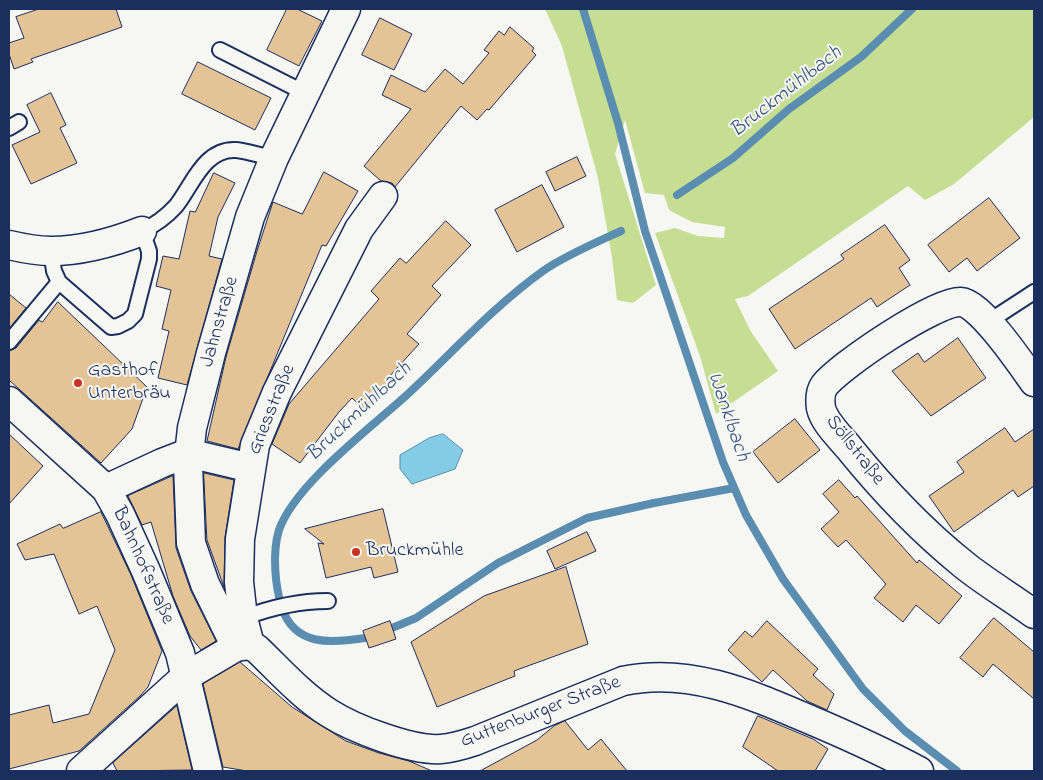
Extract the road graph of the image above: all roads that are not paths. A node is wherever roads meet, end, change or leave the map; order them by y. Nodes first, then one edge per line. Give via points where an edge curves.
1 (346, 9) edge
2 (220, 50) dead end
3 (305, 93) junction
4 (274, 158) junction
5 (383, 196) dead end
6 (142, 231) junction
7 (9, 245) edge
8 (51, 251) junction
9 (59, 282) junction
10 (1034, 292) edge
11 (988, 322) junction
12 (9, 342) edge
13 (1034, 382) edge
14 (9, 401) edge
15 (188, 453) junction
16 (251, 468) junction
17 (106, 489) junction
18 (328, 600) dead end
19 (1034, 614) edge
20 (244, 618) junction
21 (243, 646) junction
22 (184, 677) junction
23 (80, 771) edge
24 (208, 771) edge
25 (919, 771) edge

1 - 3 street, Jahnstraße
2 - 3 lane
3 - 4 street, Jahnstraße
4 - 6 lane via 235,150 213,156 175,206 162,219
4 - 15 street, Jahnstraße via 250,217 209,363
5 - 16 street, Griesstraße via 359,229 277,392 255,445
6 - 8 street via 78,249
6 - 9 lane via 149,259 135,314 128,321 111,326
7 - 8 street
8 - 9 lane
9 - 12 lane
10 - 11 lane
11 - 13 street, Söllstraße
11 - 19 street, Söllstraße via 971,305 961,302 943,305 920,317 839,371 822,387 821,410 878,484 927,532 964,564
14 - 17 street, Bahnhofstraße
15 - 16 street
15 - 17 street
15 - 21 street, Jahnstraße via 191,543 205,584
16 - 20 street, Griesstraße via 240,539 239,582
17 - 22 street, Bahnhofstraße via 164,614 180,653
18 - 20 lane via 294,602
20 - 21 street, Griesstraße
21 - 22 street
21 - 25 street, Guttenburger Straße via 258,649 329,713 383,737 425,748 466,744 617,683 640,677 688,678 726,686 764,700 854,738
22 - 23 street
22 - 24 street, Bahnhofstraße

